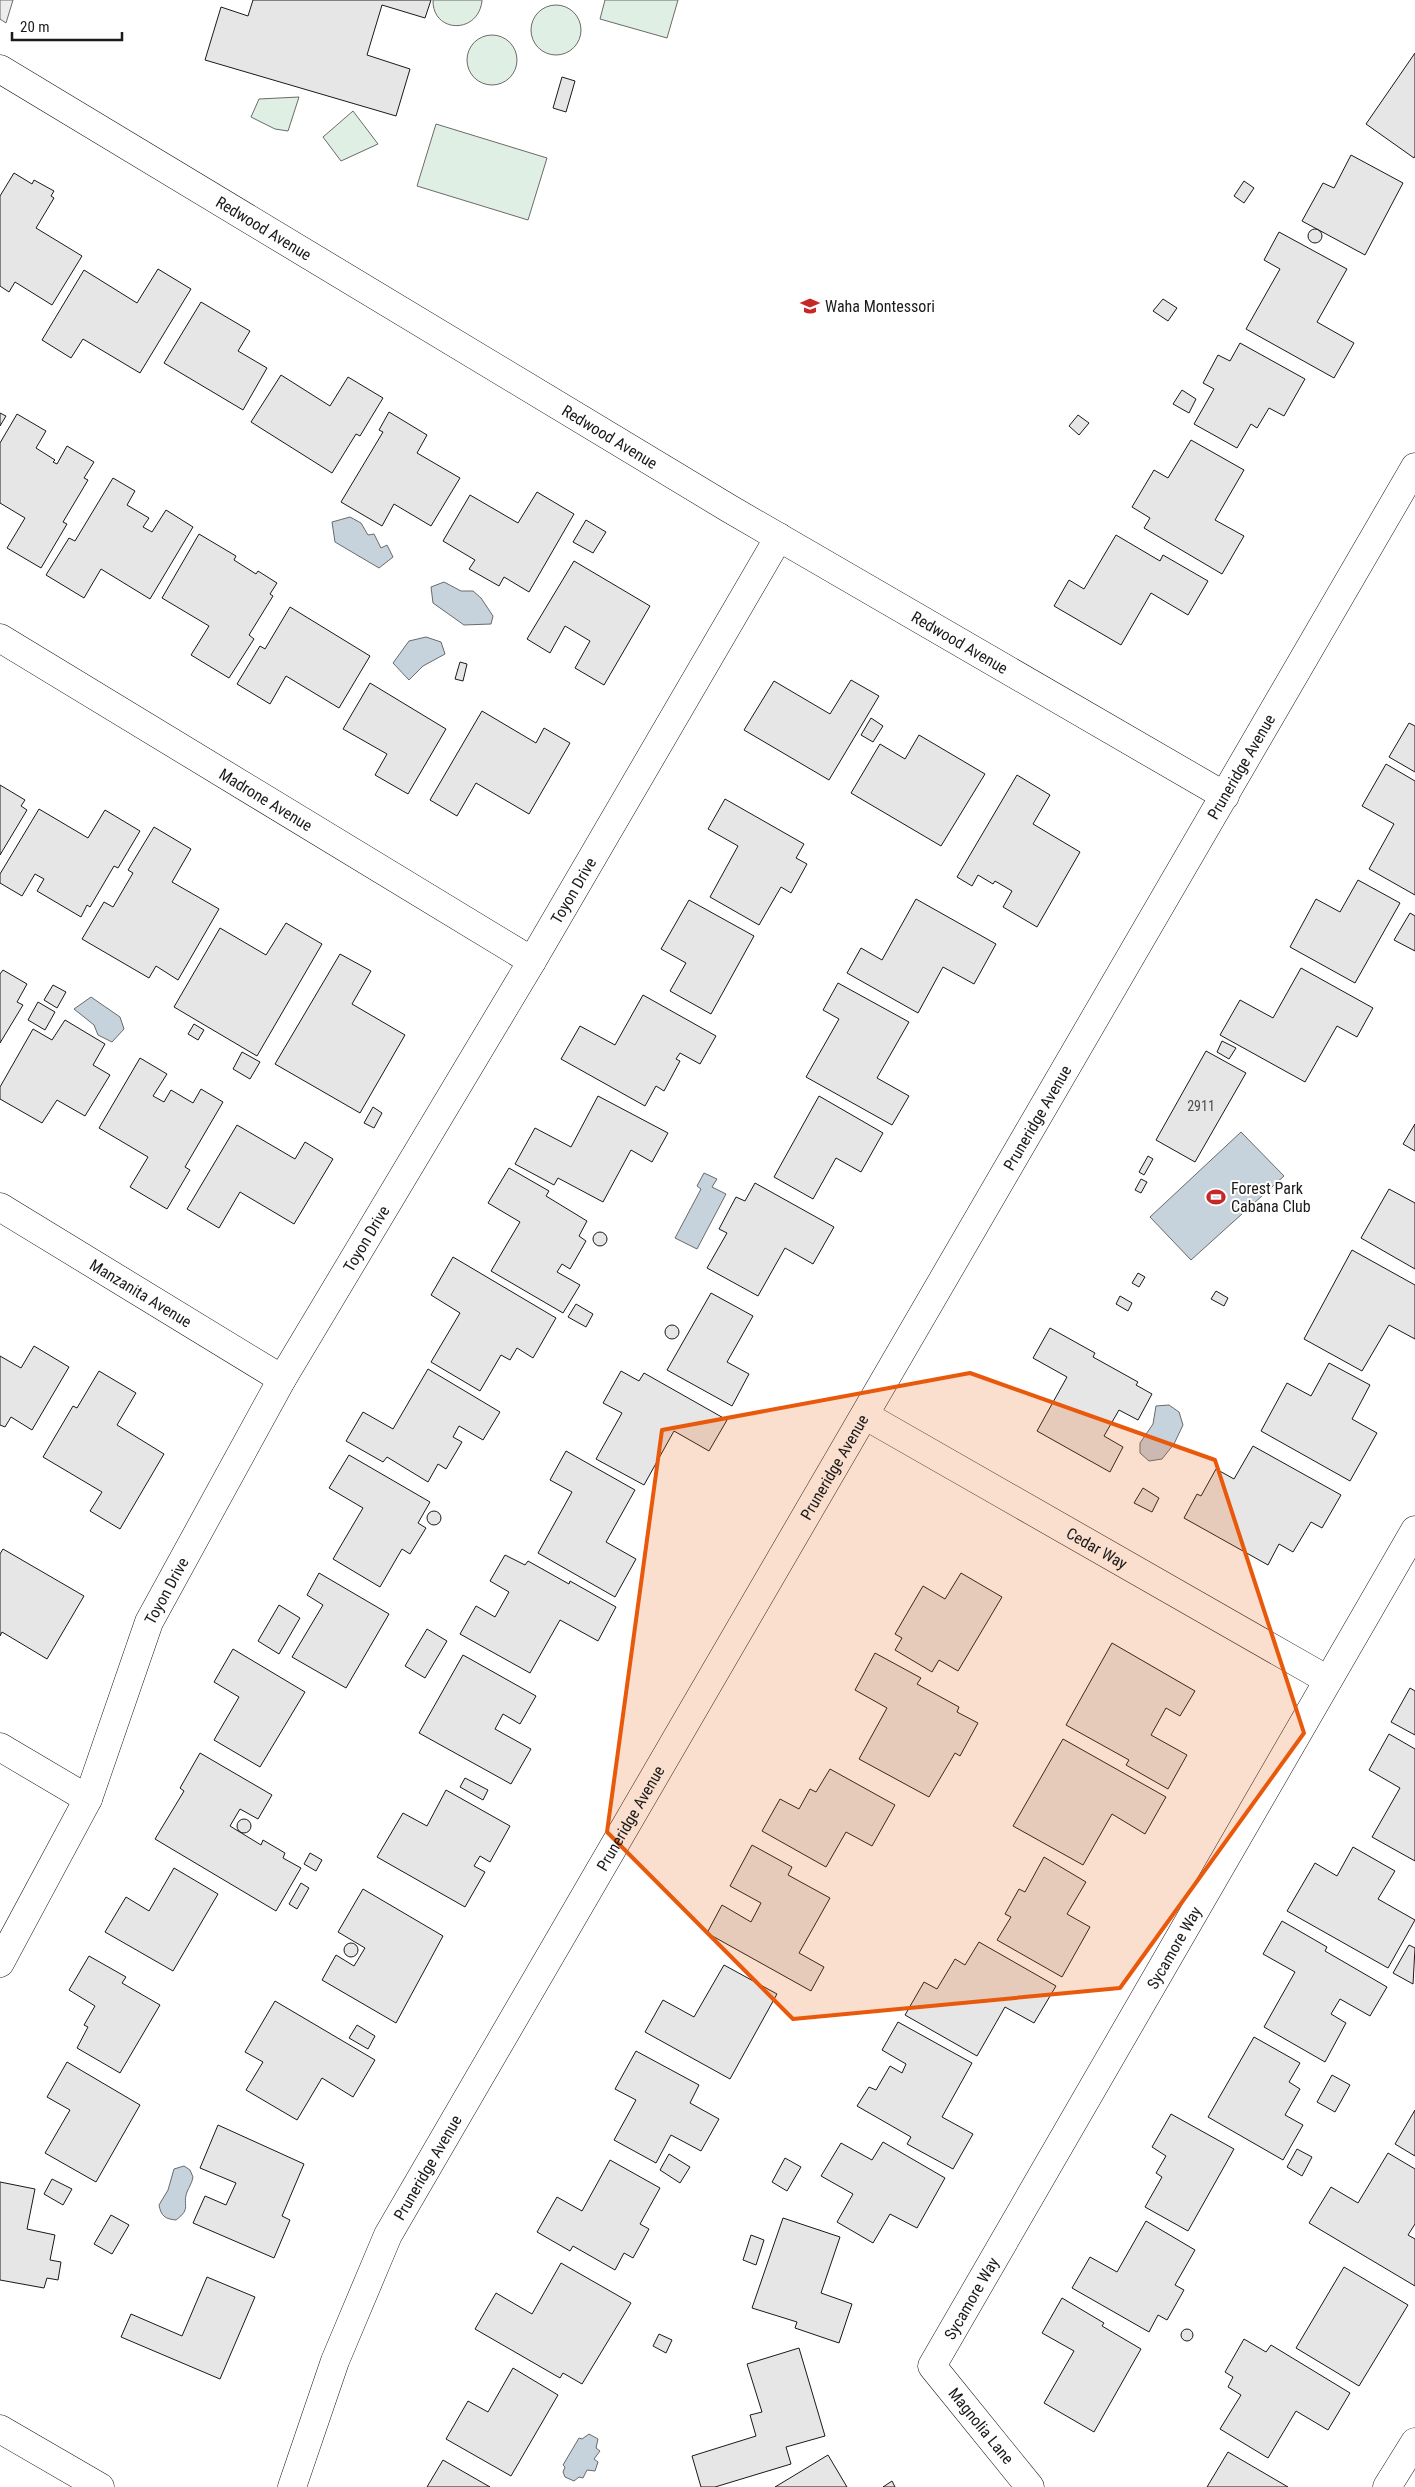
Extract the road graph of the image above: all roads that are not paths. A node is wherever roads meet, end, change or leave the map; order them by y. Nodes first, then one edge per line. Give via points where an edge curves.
1 (0, 69) edge
2 (1415, 467) edge
3 (779, 537) junction
4 (0, 638) edge
5 (1225, 796) junction
6 (532, 961) junction
7 (0, 1207) edge
8 (282, 1379) junction
9 (866, 1416) junction
10 (1415, 1530) edge
11 (1328, 1680) junction
12 (0, 1747) edge
13 (88, 1799) junction
14 (0, 1963) edge
15 (932, 2366) joint
16 (0, 2429) edge
17 (1415, 2442) edge
18 (100, 2487) edge
19 (292, 2487) edge
20 (1030, 2487) edge
21 (1387, 2487) edge

1 - 3 street, Redwood Avenue
2 - 5 street, Pruneridge Avenue
3 - 5 street, Redwood Avenue
3 - 6 street, Toyon Drive
4 - 6 street, Madrone Avenue
5 - 9 street, Pruneridge Avenue
6 - 8 street, Toyon Drive
7 - 8 street, Manzanita Avenue
8 - 13 street, Toyon Drive via 149,1622
9 - 11 street, Cedar Way
9 - 19 street, Pruneridge Avenue via 388,2235 335,2361
10 - 11 street, Sycamore Way
11 - 15 street, Sycamore Way
12 - 13 street
13 - 14 street, Toyon Drive
15 - 20 street, Magnolia Lane
16 - 18 street
17 - 21 street

